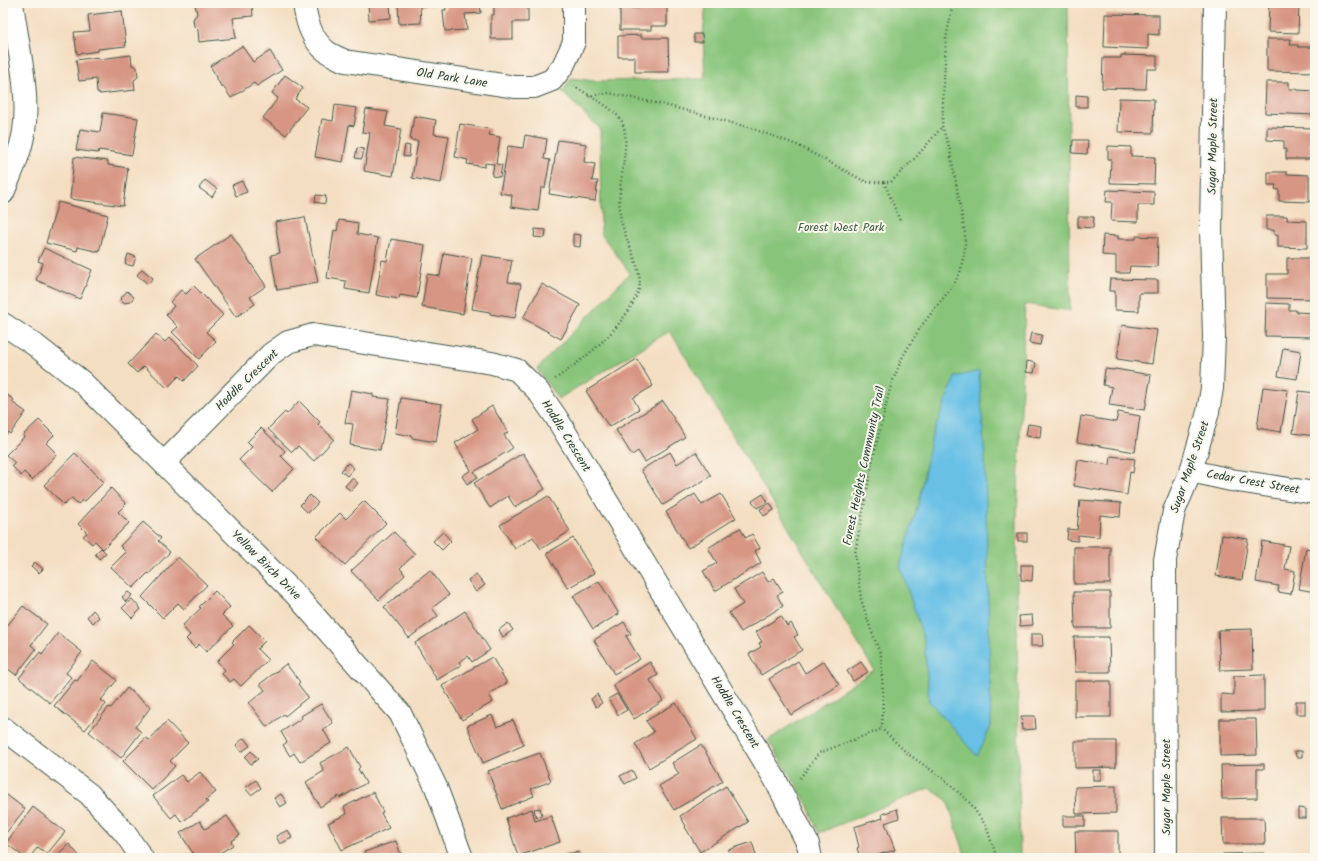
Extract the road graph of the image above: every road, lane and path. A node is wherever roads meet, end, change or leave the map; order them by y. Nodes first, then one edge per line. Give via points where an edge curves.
1 (12, 3) edge
2 (304, 3) edge
3 (574, 3) edge
4 (953, 3) edge
5 (1215, 3) edge
6 (574, 86) dead end
7 (588, 96) junction
8 (942, 126) junction
9 (884, 182) junction
10 (3, 193) edge
11 (900, 221) dead end
12 (3, 324) edge
13 (554, 380) dead end
14 (164, 463) junction
15 (1191, 471) junction
16 (1315, 493) edge
17 (3, 728) edge
18 (882, 728) junction
19 (799, 779) dead end
20 (142, 858) edge
21 (462, 858) edge
22 (811, 858) edge
23 (997, 858) edge
24 (1166, 858) edge

1 - 10 street via 25,104 24,132
2 - 3 street, Old Park Lane via 312,35 326,51 345,61 515,88 534,87 552,80 563,66 574,42
4 - 8 path, Forest Heights Community Trail via 946,39
5 - 15 street, Sugar Maple Street via 1212,388 1208,412
6 - 7 path
7 - 9 path via 609,93 751,128 797,145 866,182
7 - 13 path via 612,110 620,118 626,131 619,208 640,282 639,291 626,316 614,331
8 - 9 path via 891,182
8 - 18 path, Forest Heights Community Trail via 950,150 965,233 965,250 960,273 922,325 903,356 891,385 873,458 855,553 861,599 881,656
9 - 11 path
12 - 14 street, Yellow Birch Drive via 35,345 82,382
14 - 21 street, Yellow Birch Drive via 296,595 400,713 436,787
14 - 22 street, Hoddle Crescent via 271,354 288,342 313,335 492,363 517,370 538,391 556,417 775,779 808,844
15 - 16 street, Cedar Crest Street via 1230,480
15 - 24 street, Sugar Maple Street via 1174,511 1165,560
17 - 20 street via 89,794 124,832
18 - 19 path via 819,753
18 - 23 path via 908,754 970,803 986,826

